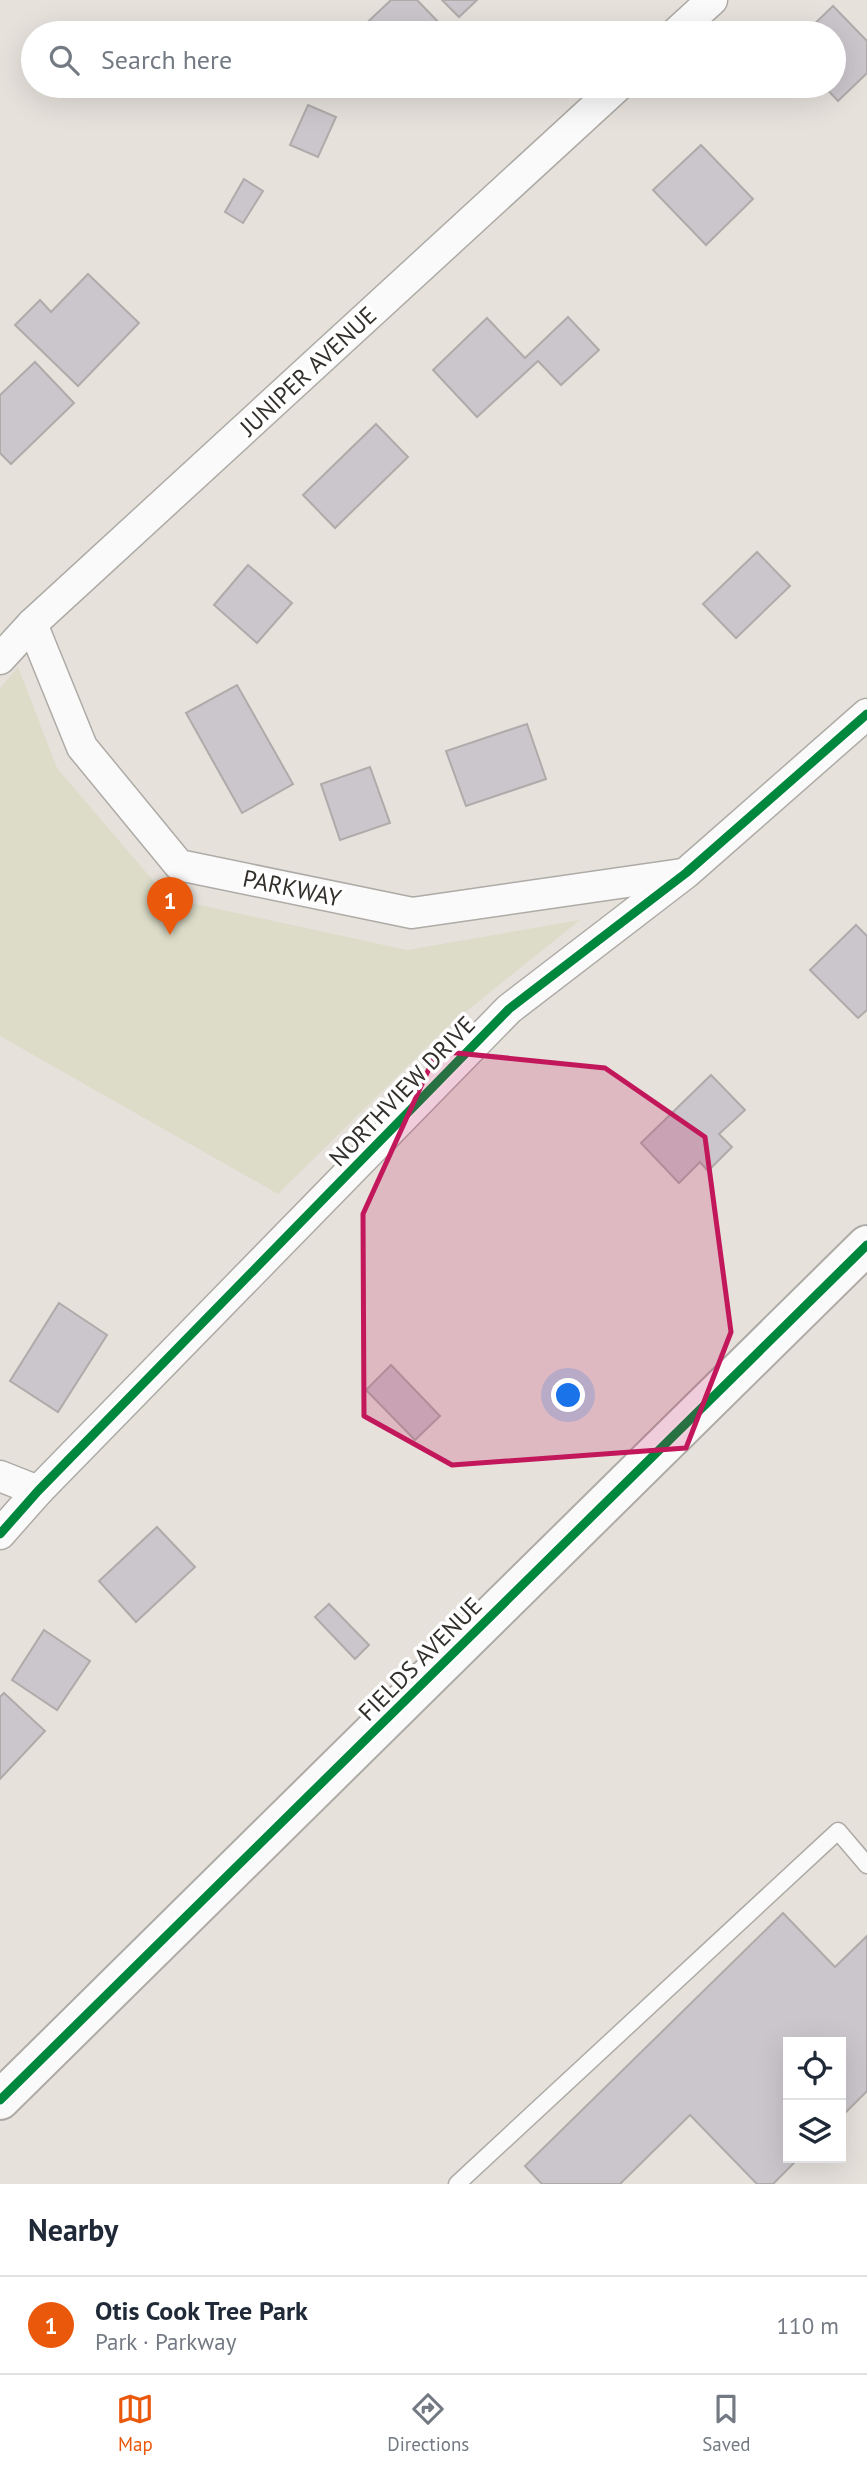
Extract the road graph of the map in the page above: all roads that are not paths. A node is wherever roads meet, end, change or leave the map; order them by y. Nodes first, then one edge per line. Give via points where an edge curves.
1 (712, 0) edge
2 (689, 21) edge
3 (605, 98) edge
4 (32, 624) junction
5 (0, 659) edge
6 (867, 714) edge
7 (686, 873) junction
8 (867, 1245) edge
9 (0, 1476) edge
10 (38, 1491) junction
11 (0, 1534) edge
12 (867, 1865) edge
13 (0, 2100) edge
14 (457, 2184) edge

1 - 2 street
3 - 4 street, JUNIPER AVENUE
4 - 5 street, JUNIPER AVENUE
4 - 7 street, PARKWAY via 82,747 178,865 412,914
6 - 7 street, NORTHVIEW DRIVE
7 - 10 street, NORTHVIEW DRIVE via 509,1009
8 - 13 street, FIELDS AVENUE
9 - 10 street
10 - 11 street, NORTHVIEW DRIVE
12 - 14 lane via 838,1831

